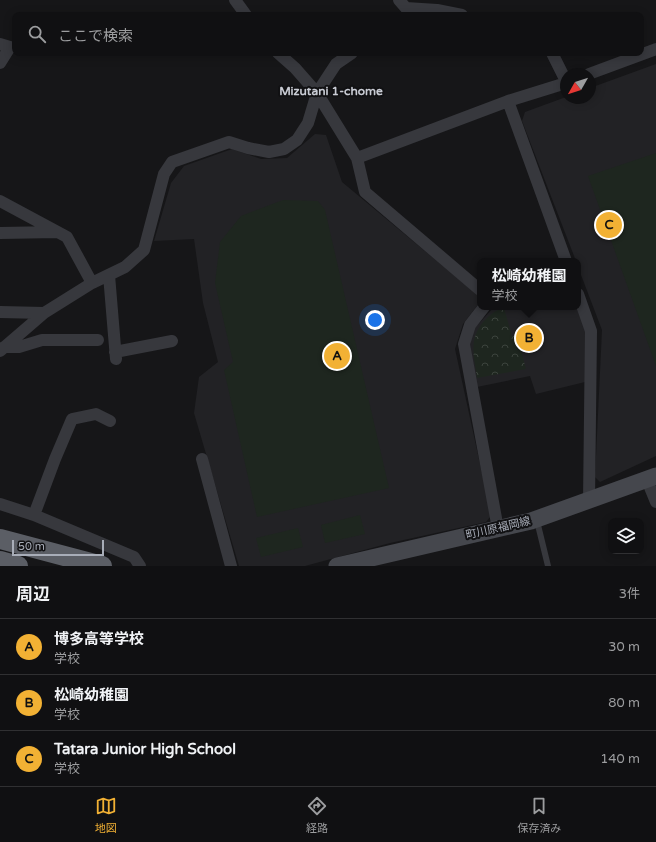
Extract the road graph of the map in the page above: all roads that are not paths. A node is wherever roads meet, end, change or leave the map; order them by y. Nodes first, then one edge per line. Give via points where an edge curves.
1 (235, 0) edge
2 (402, 8) edge
3 (244, 12) edge
4 (447, 12) edge
5 (0, 44) edge
6 (656, 48) edge
7 (644, 53) edge
8 (281, 56) edge
9 (348, 56) edge
10 (553, 56) edge
11 (635, 56) edge
12 (0, 63) edge
13 (560, 70) edge
14 (596, 71) edge
15 (560, 84) edge
16 (317, 93) junction
17 (508, 101) junction
18 (357, 158) junction
19 (0, 201) edge
20 (0, 232) edge
21 (58, 232) junction
22 (565, 258) edge
23 (109, 275) junction
24 (92, 283) junction
25 (477, 287) edge
26 (581, 303) edge
27 (482, 310) edge
28 (0, 312) edge
29 (44, 313) junction
30 (98, 340) dead end
31 (172, 341) dead end
32 (2, 349) edge
33 (110, 421) dead end
34 (202, 459) dead end
35 (652, 478) edge
36 (589, 501) junction
37 (656, 502) edge
38 (0, 504) edge
39 (34, 515) junction
40 (537, 519) junction
41 (498, 529) junction
42 (0, 539) edge
43 (0, 561) edge
44 (18, 566) edge
45 (102, 566) edge
46 (140, 566) edge
47 (231, 566) edge
48 (337, 566) edge
49 (548, 566) edge

1 - 3 street
2 - 4 street
5 - 12 street via 10,47
6 - 7 street
8 - 16 street
9 - 16 street via 336,64
10 - 13 street
11 - 14 street
15 - 17 street
16 - 18 street
16 - 23 street via 308,123 297,140 284,149 269,152 229,142 172,162 164,174 144,250 125,267
17 - 18 street
17 - 22 street
18 - 25 street via 365,192
19 - 21 street
20 - 21 street
21 - 24 street via 67,237
23 - 24 street
23 - 31 street via 115,356
24 - 29 street
26 - 36 street via 591,332
27 - 41 street via 470,325 464,344
28 - 29 street
29 - 32 street
30 - 32 street via 42,340
33 - 39 street via 96,414 72,419
34 - 47 street
35 - 36 main road, 町川原福岡線
35 - 37 street
36 - 40 main road, 町川原福岡線
38 - 39 street
39 - 46 street via 134,557
40 - 41 main road, 町川原福岡線
40 - 49 lane
41 - 48 main road, 町川原福岡線
42 - 45 highway
43 - 44 highway

